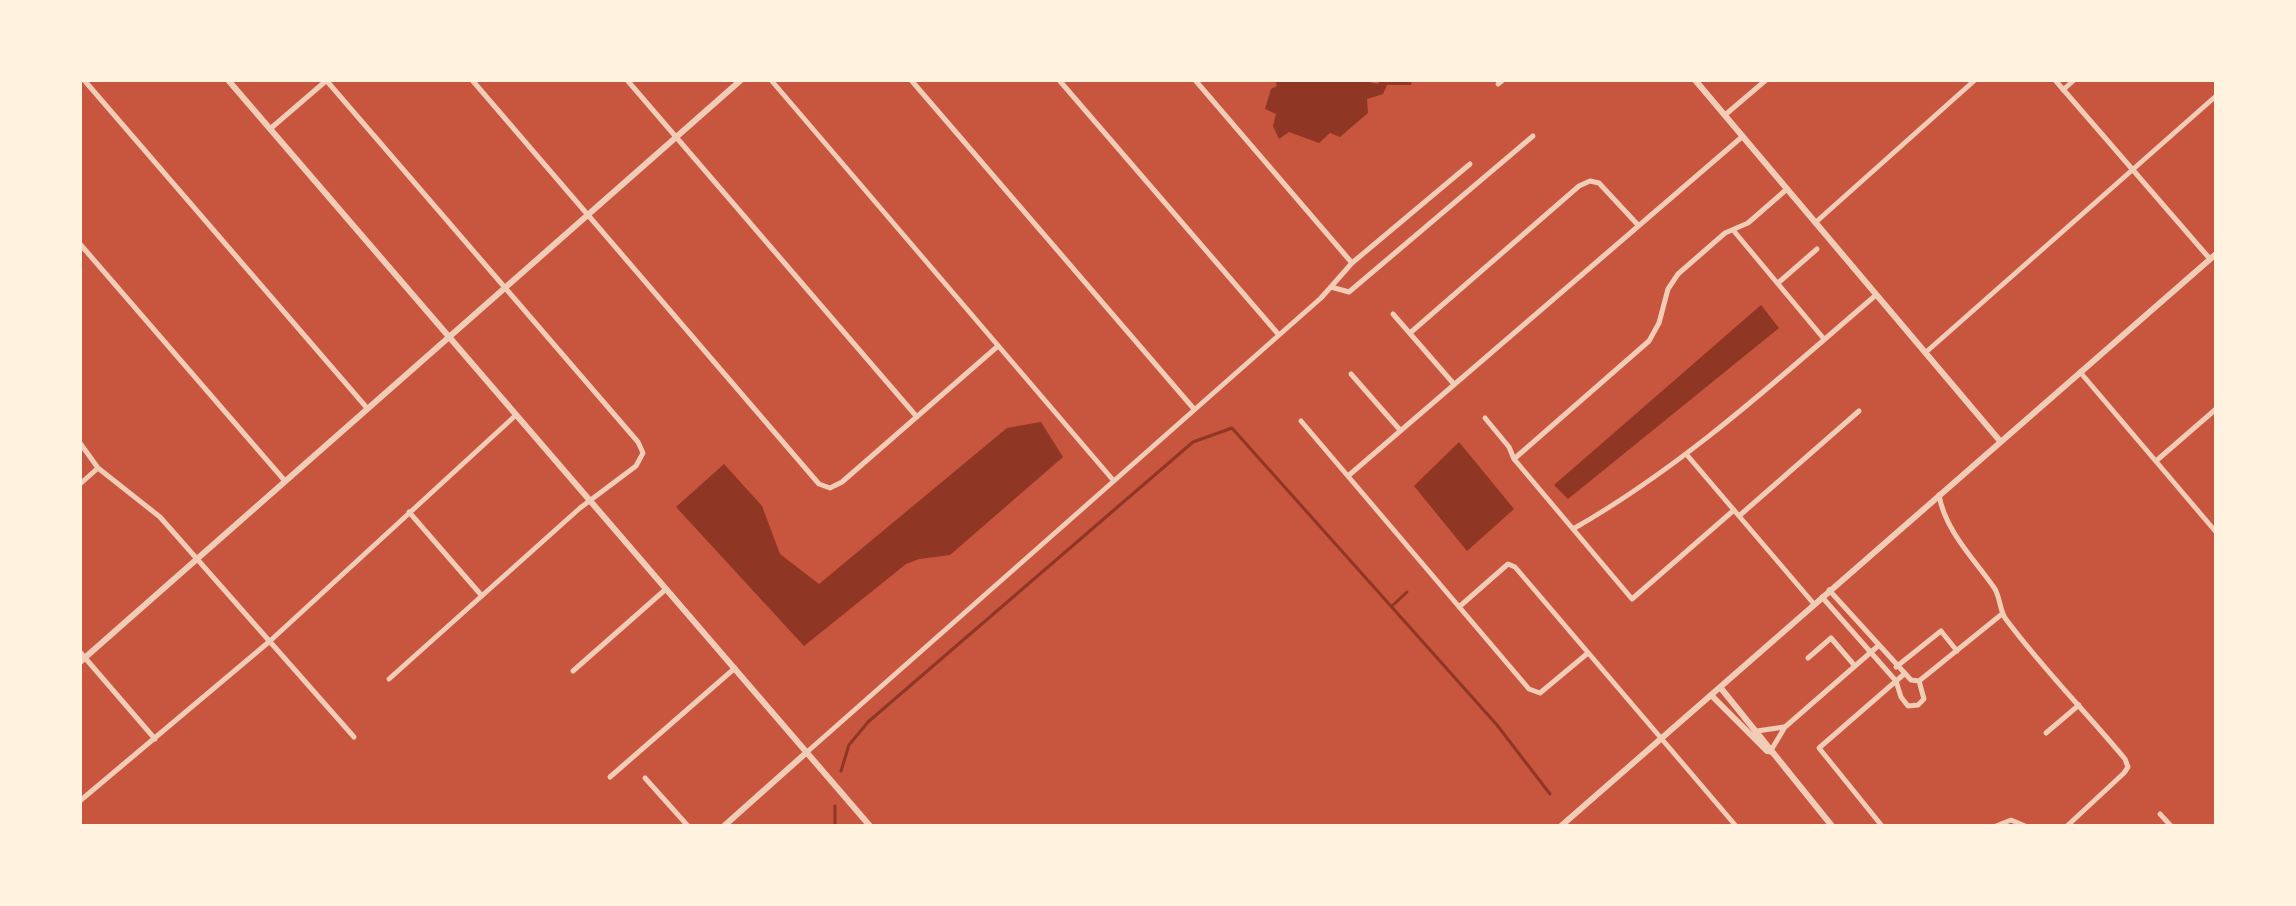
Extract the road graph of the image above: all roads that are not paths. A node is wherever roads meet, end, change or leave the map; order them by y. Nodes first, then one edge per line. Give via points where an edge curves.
1 (84, 80) edge
2 (228, 80) edge
3 (326, 80) edge
4 (472, 80) edge
5 (627, 80) edge
6 (741, 80) edge
7 (771, 80) edge
8 (911, 80) edge
9 (1059, 80) edge
10 (1195, 80) edge
11 (1695, 80) edge
12 (1766, 80) edge
13 (1975, 80) edge
14 (2055, 80) edge
15 (2074, 80) edge
16 (2063, 90) junction
17 (2216, 96) edge
18 (1725, 115) junction
19 (270, 129) junction
20 (1533, 136) dead end
21 (1743, 136) junction
22 (675, 137) junction
23 (1470, 164) dead end
24 (2134, 170) junction
25 (1787, 189) junction
26 (587, 213) junction
27 (1816, 222) junction
28 (1638, 225) junction
29 (1733, 230) junction
30 (80, 244) edge
31 (1817, 249) dead end
32 (2213, 256) edge
33 (1352, 263) junction
34 (1778, 283) junction
35 (1331, 287) junction
36 (506, 289) junction
37 (1876, 295) junction
38 (1393, 314) dead end
39 (1410, 333) junction
40 (1279, 335) junction
41 (449, 338) junction
42 (1824, 339) junction
43 (998, 346) junction
44 (1925, 353) junction
45 (2080, 372) junction
46 (1351, 374) dead end
47 (1453, 383) junction
48 (367, 408) junction
49 (1194, 409) junction
50 (2216, 409) edge
51 (1859, 411) dead end
52 (516, 415) junction
53 (917, 417) junction
54 (1485, 418) dead end
55 (1301, 421) dead end
56 (1400, 430) junction
57 (2000, 441) junction
58 (80, 443) edge
59 (1687, 455) junction
60 (1514, 459) junction
61 (2156, 461) junction
62 (98, 468) junction
63 (1348, 476) junction
64 (1113, 480) junction
65 (285, 481) junction
66 (80, 484) edge
67 (1939, 495) junction
68 (591, 501) junction
69 (409, 512) junction
70 (1737, 513) junction
71 (1573, 529) junction
72 (2216, 532) edge
73 (195, 560) junction
74 (666, 589) junction
75 (1829, 590) junction
76 (482, 596) junction
77 (1822, 597) junction
78 (1814, 604) junction
79 (1459, 607) junction
80 (2002, 614) junction
81 (270, 641) junction
82 (1878, 646) junction
83 (1957, 651) junction
84 (1588, 653) junction
85 (1871, 653) junction
86 (82, 658) edge
87 (1808, 658) dead end
88 (1855, 666) junction
89 (1896, 667) junction
90 (735, 668) junction
91 (573, 671) dead end
92 (1903, 675) junction
93 (389, 679) dead end
94 (1896, 681) junction
95 (1919, 681) junction
96 (1720, 687) junction
97 (1711, 695) junction
98 (2079, 704) junction
99 (1785, 727) junction
100 (1757, 731) junction
101 (2046, 733) dead end
102 (354, 737) dead end
103 (155, 739) junction
104 (1661, 739) junction
105 (807, 752) junction
106 (1770, 753) junction
107 (610, 777) dead end
108 (645, 778) dead end
109 (81, 800) edge
110 (2160, 814) dead end
111 (1732, 825) edge
112 (688, 826) edge
113 (724, 826) edge
114 (870, 826) edge
115 (1561, 826) edge
116 (1832, 826) edge
117 (1882, 826) edge
118 (1996, 826) edge
119 (2025, 826) edge
120 (2067, 826) edge
121 (2171, 826) edge

1 - 48 street
2 - 19 street
3 - 19 street
3 - 36 street
4 - 26 street
5 - 22 street
6 - 22 street
7 - 43 street
8 - 49 street
9 - 40 street
10 - 33 street
11 - 18 street
12 - 18 street
13 - 27 street
14 - 16 street
15 - 16 street
16 - 24 street
17 - 24 street
18 - 21 street
19 - 41 street
20 - 35 street via 1349,292
21 - 25 street
21 - 28 street
22 - 26 street
22 - 53 street
23 - 33 street
24 - 32 street
24 - 44 street
25 - 27 street
25 - 29 street
26 - 36 street
26 - 53 street via 819,484 830,488 842,482
27 - 37 street
28 - 39 street via 1599,183 1579,186
28 - 47 street
29 - 34 street
29 - 60 street via 1672,281 1649,341
30 - 65 street
31 - 34 street
32 - 45 street
33 - 35 street
34 - 42 street
35 - 40 street
36 - 41 street
36 - 68 street via 643,453 636,466
37 - 42 street
37 - 44 street
38 - 39 street
39 - 47 street
40 - 49 street
41 - 48 street
41 - 52 street
42 - 59 street
43 - 53 street
43 - 64 street
44 - 57 street
45 - 57 street
45 - 61 street
46 - 56 street
47 - 56 street
48 - 65 street
49 - 64 street
50 - 61 street
51 - 70 street
52 - 68 street
52 - 69 street
54 - 60 street
55 - 63 street
56 - 63 street
57 - 67 street
58 - 62 street
59 - 70 street
59 - 71 street
60 - 71 street
61 - 72 street
62 - 66 street
62 - 73 street via 160,517
63 - 79 street
64 - 105 street
65 - 73 street
67 - 75 street
67 - 80 street via 1947,520 1995,590
68 - 74 street
68 - 76 street
69 - 76 street
69 - 81 street
70 - 71 street via 1632,599
70 - 78 street
73 - 81 street
73 - 86 street
74 - 90 street
74 - 91 street
75 - 77 street
75 - 82 street
76 - 93 street
77 - 78 street
77 - 85 street
78 - 96 street
79 - 84 street via 1534,693 1549,687
79 - 84 street via 1508,564
80 - 83 street
80 - 98 street
81 - 102 street
81 - 103 street
82 - 85 street
82 - 89 street
83 - 89 street via 1941,631
83 - 95 street
84 - 104 street
85 - 88 street
85 - 94 street
86 - 103 street
87 - 88 street via 1831,638
88 - 99 street
89 - 92 street
90 - 105 street
90 - 107 street
92 - 94 street
92 - 95 street
94 - 95 street via 1904,703 1913,707 1924,699
94 - 117 street via 1819,748
96 - 97 street
96 - 100 street
97 - 104 street
97 - 106 street
98 - 101 street
98 - 120 street via 2128,767
99 - 100 street
99 - 106 street
100 - 106 street
103 - 109 street
104 - 111 street
104 - 115 street
105 - 113 street
105 - 114 street
106 - 116 street
108 - 112 street
110 - 121 street
118 - 119 street via 2011,820

